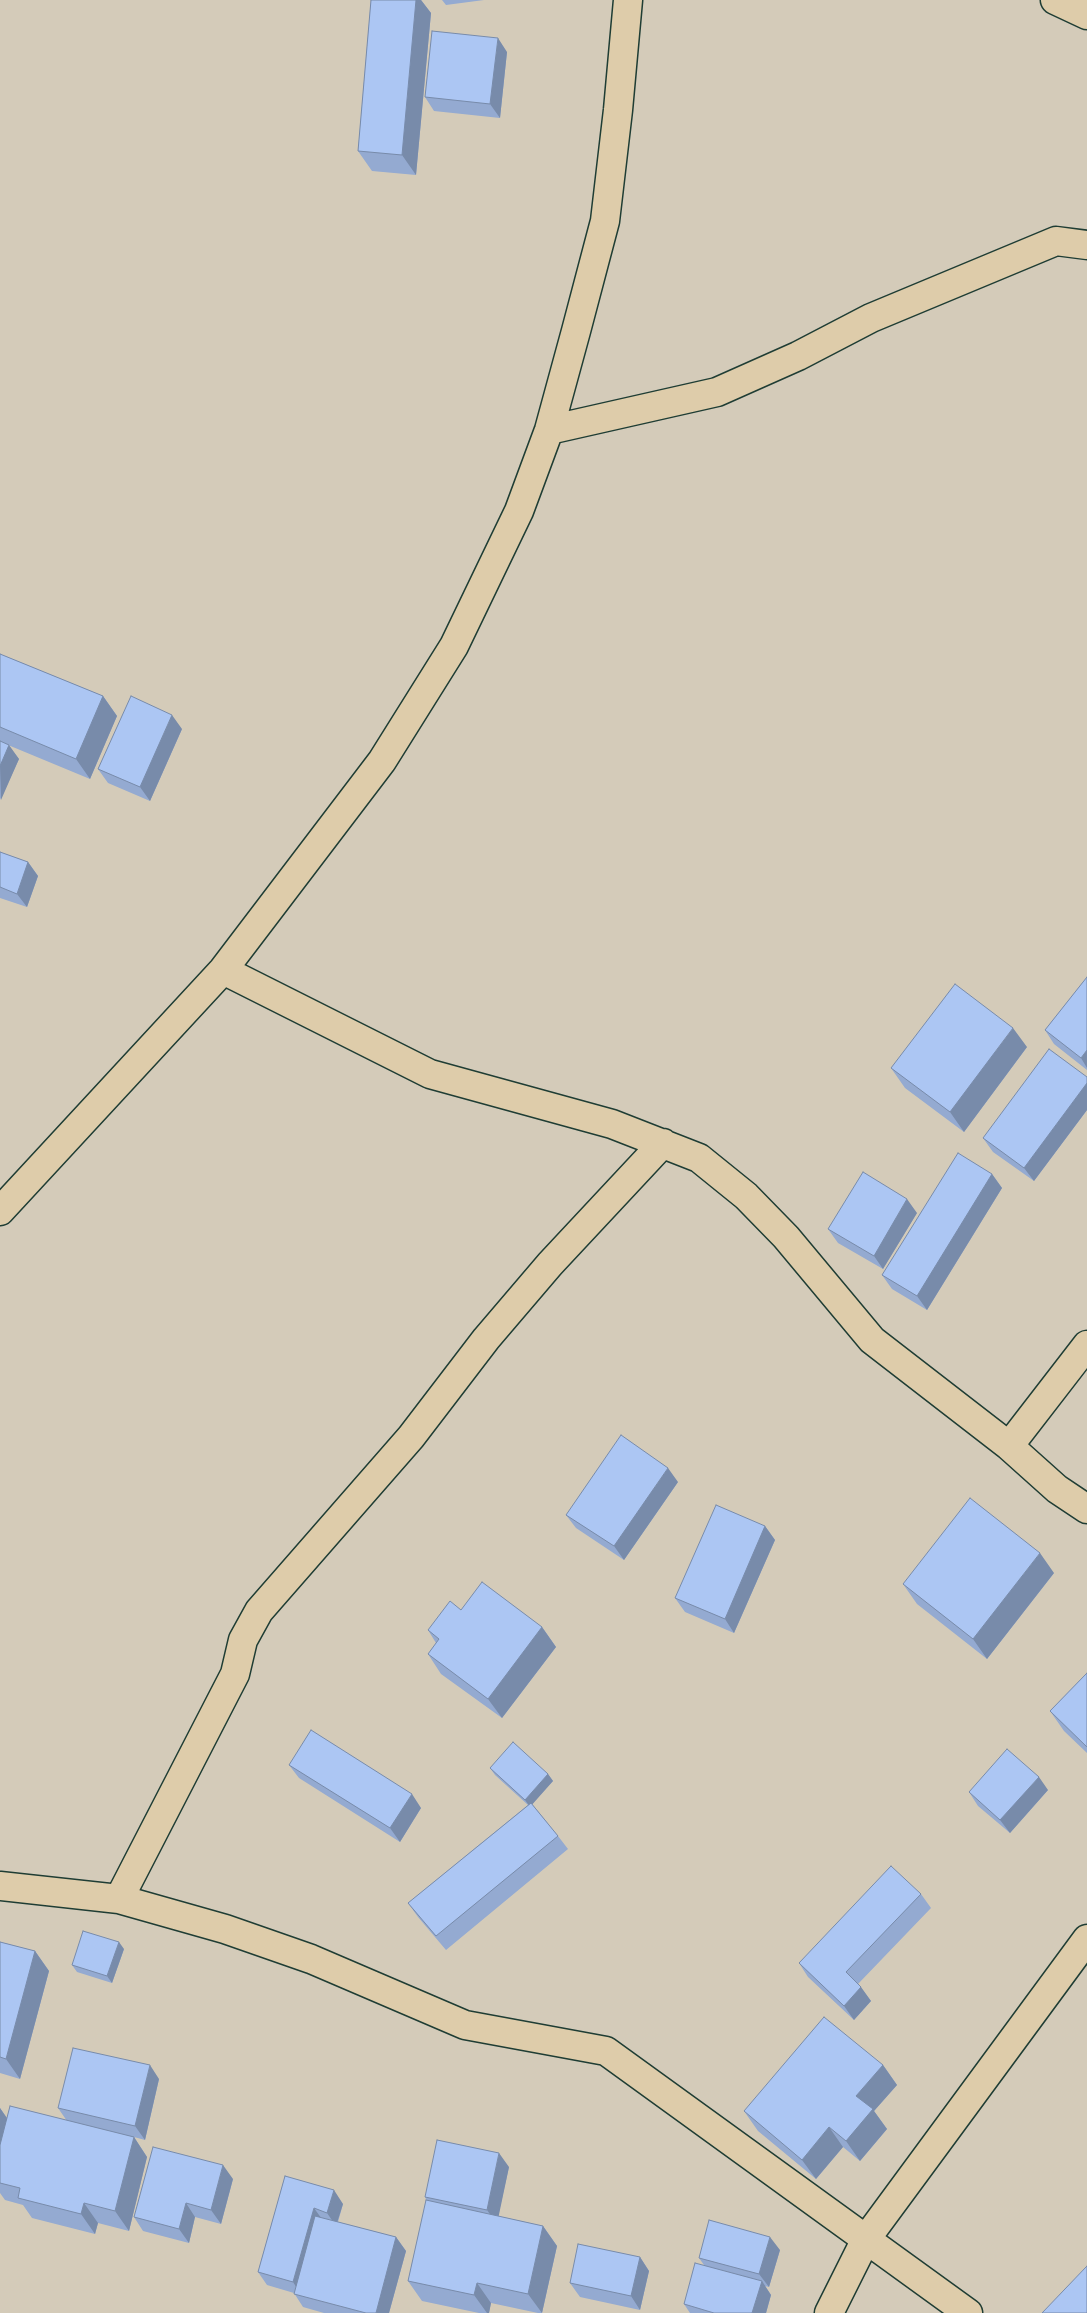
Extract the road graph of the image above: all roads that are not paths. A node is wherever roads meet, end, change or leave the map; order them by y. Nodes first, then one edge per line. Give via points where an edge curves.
1 (628, 0) edge
2 (1055, 0) edge
3 (1087, 15) edge
4 (1087, 245) edge
5 (549, 430) junction
6 (223, 970) junction
7 (663, 1143) junction
8 (0, 1211) edge
9 (1087, 1345) edge
10 (1009, 1446) junction
11 (1087, 1509) edge
12 (0, 1886) edge
13 (119, 1899) junction
14 (1087, 1939) edge
15 (866, 2239) junction
16 (829, 2313) edge
17 (968, 2313) edge

1 - 5 street via 605,221
2 - 3 street
4 - 5 street via 1056,241 871,318 798,356 717,392
5 - 6 street via 519,511 454,646 382,761
6 - 7 street via 430,1074 612,1124
6 - 8 street
7 - 10 street via 698,1158 746,1196 814,1268 872,1340
7 - 13 street via 550,1264 486,1339 411,1437 259,1610 243,1640 235,1674
9 - 10 street
10 - 11 street via 1057,1489
12 - 13 street
13 - 15 street via 225,1929 311,1959 465,2025 606,2050
14 - 15 street
15 - 16 street
15 - 17 street

